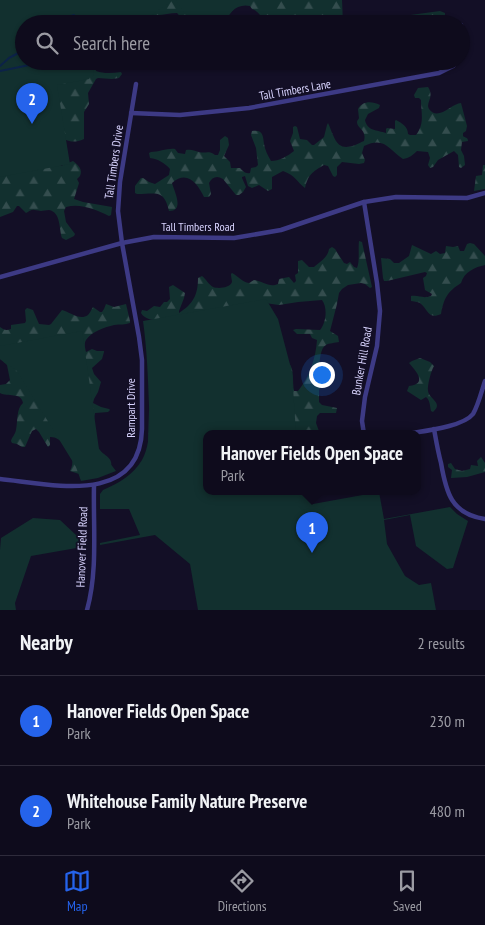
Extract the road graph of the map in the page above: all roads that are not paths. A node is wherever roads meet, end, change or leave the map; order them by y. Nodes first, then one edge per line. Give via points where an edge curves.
1 (445, 70) edge
2 (136, 84) dead end
3 (131, 113) junction
4 (485, 193) edge
5 (364, 202) junction
6 (122, 243) junction
7 (0, 277) edge
8 (485, 381) edge
9 (434, 429) junction
10 (363, 430) edge
11 (421, 431) edge
12 (0, 479) edge
13 (94, 485) junction
14 (485, 519) edge
15 (87, 610) edge

1 - 3 street, Tall Timbers Lane via 249,108 180,115
2 - 3 street, Tall Timbers Drive
3 - 6 street, Tall Timbers Drive via 119,192
4 - 5 street, Tall Timbers Road via 467,198 396,196
5 - 6 street, Tall Timbers Road via 281,230 234,238 154,237
5 - 10 street, Bunker Hill Road via 380,312 377,346 365,398
6 - 7 street, Tall Timbers Road
6 - 13 street, Rampart Drive via 142,360 142,440 139,452 126,469 116,477
8 - 9 street via 474,413 457,424
9 - 11 street
9 - 14 street via 445,486 453,502 464,512
12 - 13 street, Rampart Drive via 79,487
13 - 15 street, Hanover Field Road via 93,575

